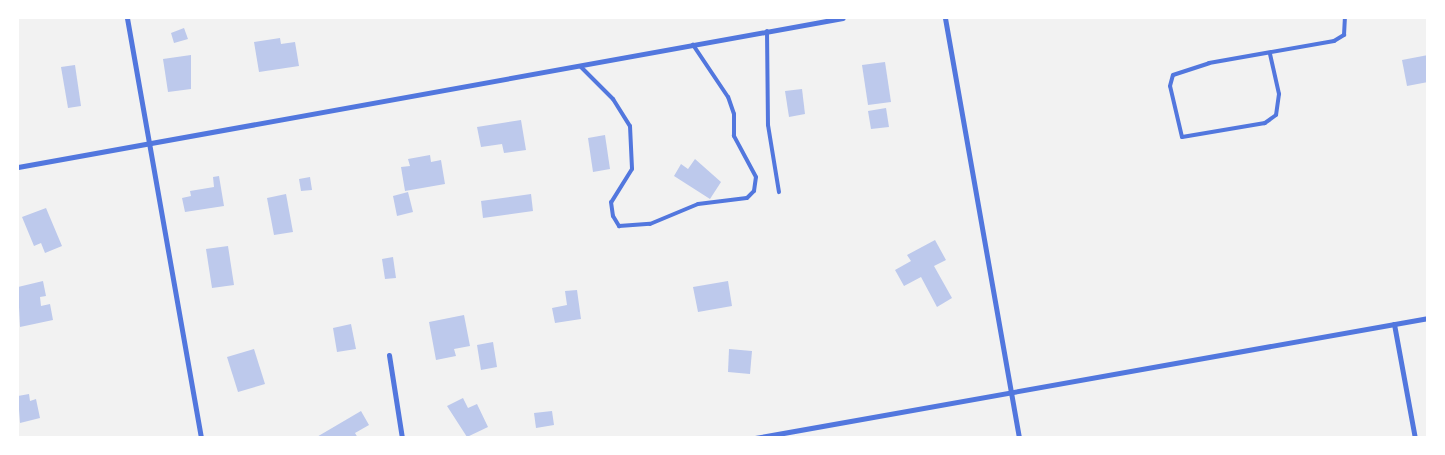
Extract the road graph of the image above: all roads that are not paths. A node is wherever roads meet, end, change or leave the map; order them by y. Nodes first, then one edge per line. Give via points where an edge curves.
1 (127, 18) edge
2 (843, 18) edge
3 (945, 18) edge
4 (1345, 18) edge
5 (767, 32) junction
6 (693, 45) junction
7 (1270, 54) junction
8 (580, 66) junction
9 (149, 142) junction
10 (18, 167) edge
11 (779, 192) dead end
12 (1428, 318) edge
13 (1394, 324) junction
14 (388, 355) dead end
15 (1011, 392) junction
16 (201, 438) edge
17 (402, 438) edge
18 (755, 438) edge
19 (1019, 438) edge
20 (1415, 438) edge

1 - 9 street
2 - 5 street
3 - 15 street
4 - 7 lane via 1344,35 1334,41
5 - 6 street
5 - 11 lane via 768,125
6 - 8 street
6 - 8 lane via 728,97 734,114 734,136 756,177 754,191 746,198 698,204 650,224 619,226 613,216 611,202 632,169 630,126 613,99
7 - 7 lane via 1209,63 1173,75 1170,86 1182,137 1265,123 1276,115 1279,94
8 - 9 street
9 - 10 street
9 - 16 street
12 - 13 street
13 - 15 street
13 - 20 street
14 - 17 street
15 - 18 street
15 - 19 street

